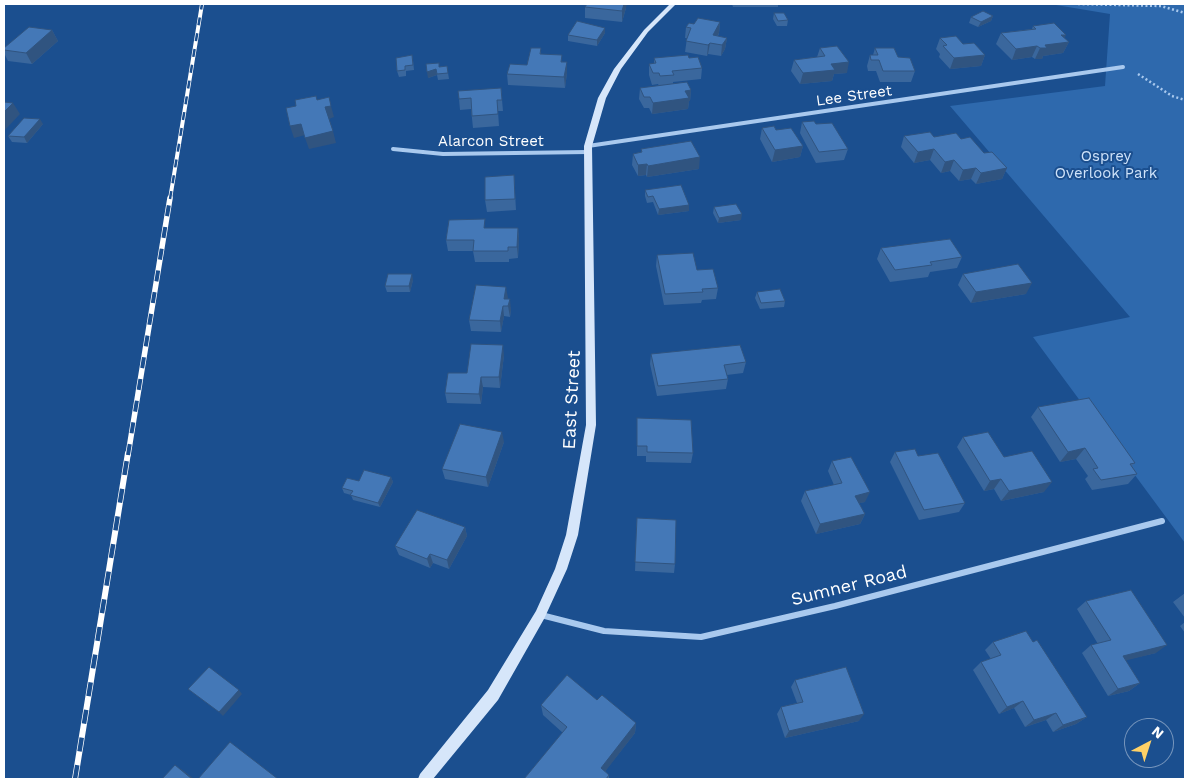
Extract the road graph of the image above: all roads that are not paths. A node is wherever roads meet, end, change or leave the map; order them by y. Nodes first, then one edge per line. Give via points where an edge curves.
1 (674, 4) edge
2 (1123, 68) road end
3 (393, 149) dead end
4 (588, 149) junction
5 (1162, 521) dead end
6 (540, 615) junction
7 (425, 779) edge

1 - 4 street, East Street via 646,31 618,69 602,98
2 - 4 street, Lee Street
3 - 4 street, Alarcon Street via 443,154
4 - 6 street, East Street via 591,426 572,535
5 - 6 street, Sumner Road via 835,606 701,637 604,631
6 - 7 street, East Street via 493,695

